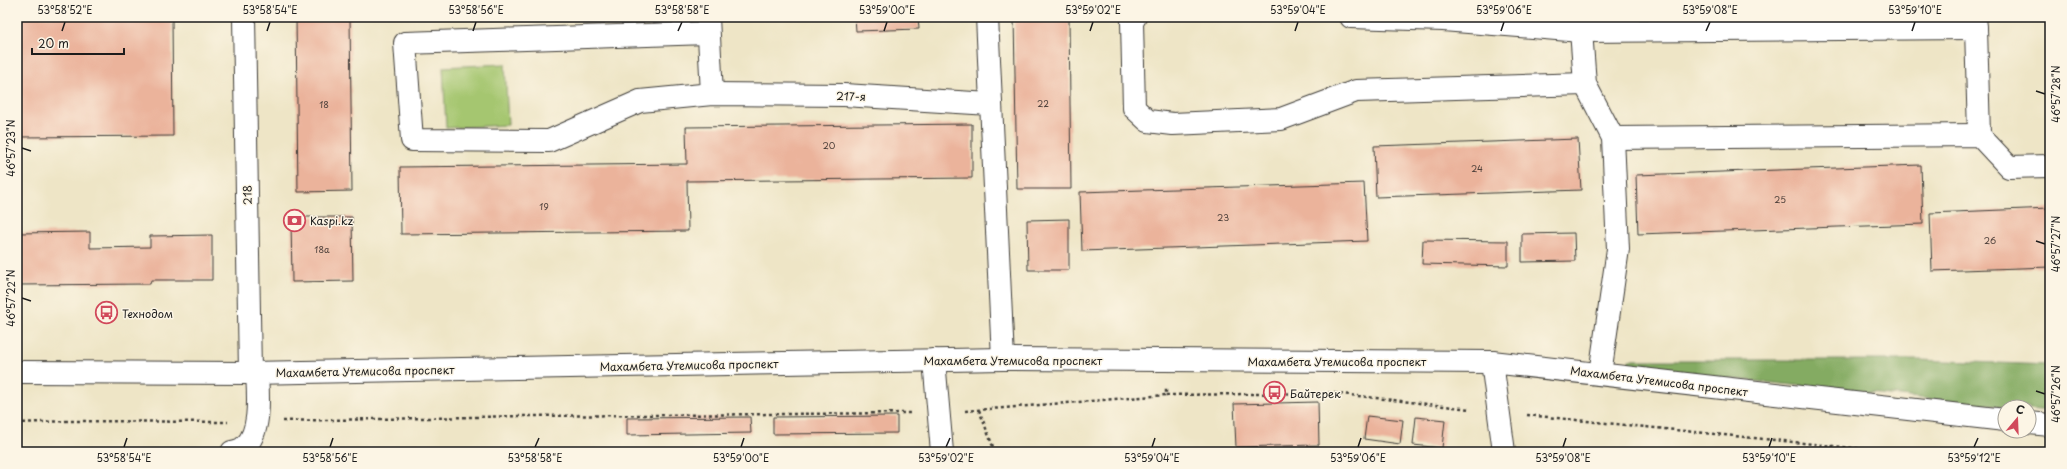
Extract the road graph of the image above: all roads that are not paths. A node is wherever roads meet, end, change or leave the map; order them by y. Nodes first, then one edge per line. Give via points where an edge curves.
1 (244, 17) edge
2 (987, 17) edge
3 (1135, 17) edge
4 (1352, 17) edge
5 (1443, 18) edge
6 (1976, 22) edge
7 (1580, 24) edge
8 (708, 25) edge
9 (1585, 84) junction
10 (712, 94) junction
11 (990, 104) junction
12 (1979, 135) junction
13 (1613, 138) junction
14 (2050, 166) edge
15 (1004, 359) junction
16 (934, 360) junction
17 (1492, 362) junction
18 (17, 372) edge
19 (253, 373) junction
20 (1600, 374) junction
21 (1997, 419) edge
22 (2037, 424) edge
23 (2050, 425) edge
24 (232, 452) edge
25 (942, 452) edge
26 (1504, 452) edge

1 - 19 street, 218
2 - 11 street
3 - 9 street via 1132,22 1134,108 1148,121 1173,124 1281,119 1356,91
4 - 5 street
5 - 7 street
6 - 7 street
6 - 12 street
7 - 9 street
8 - 10 street
8 - 10 street, 217-я via 405,43 412,140 549,141 640,101
9 - 13 street
10 - 11 street, 217-я via 844,95
11 - 15 street
12 - 13 street
12 - 14 street via 2010,167
13 - 20 street via 1618,248
15 - 16 street, Махамбета Утемисова проспект
15 - 17 street, Махамбета Утемисова проспект
16 - 19 street, Махамбета Утемисова проспект
16 - 25 street
17 - 20 street, Махамбета Утемисова проспект
17 - 26 street
18 - 19 street, Махамбета Утемисова проспект
19 - 24 street, 218 via 257,422 244,448
20 - 21 street, Махамбета Утемисова проспект
22 - 23 street

